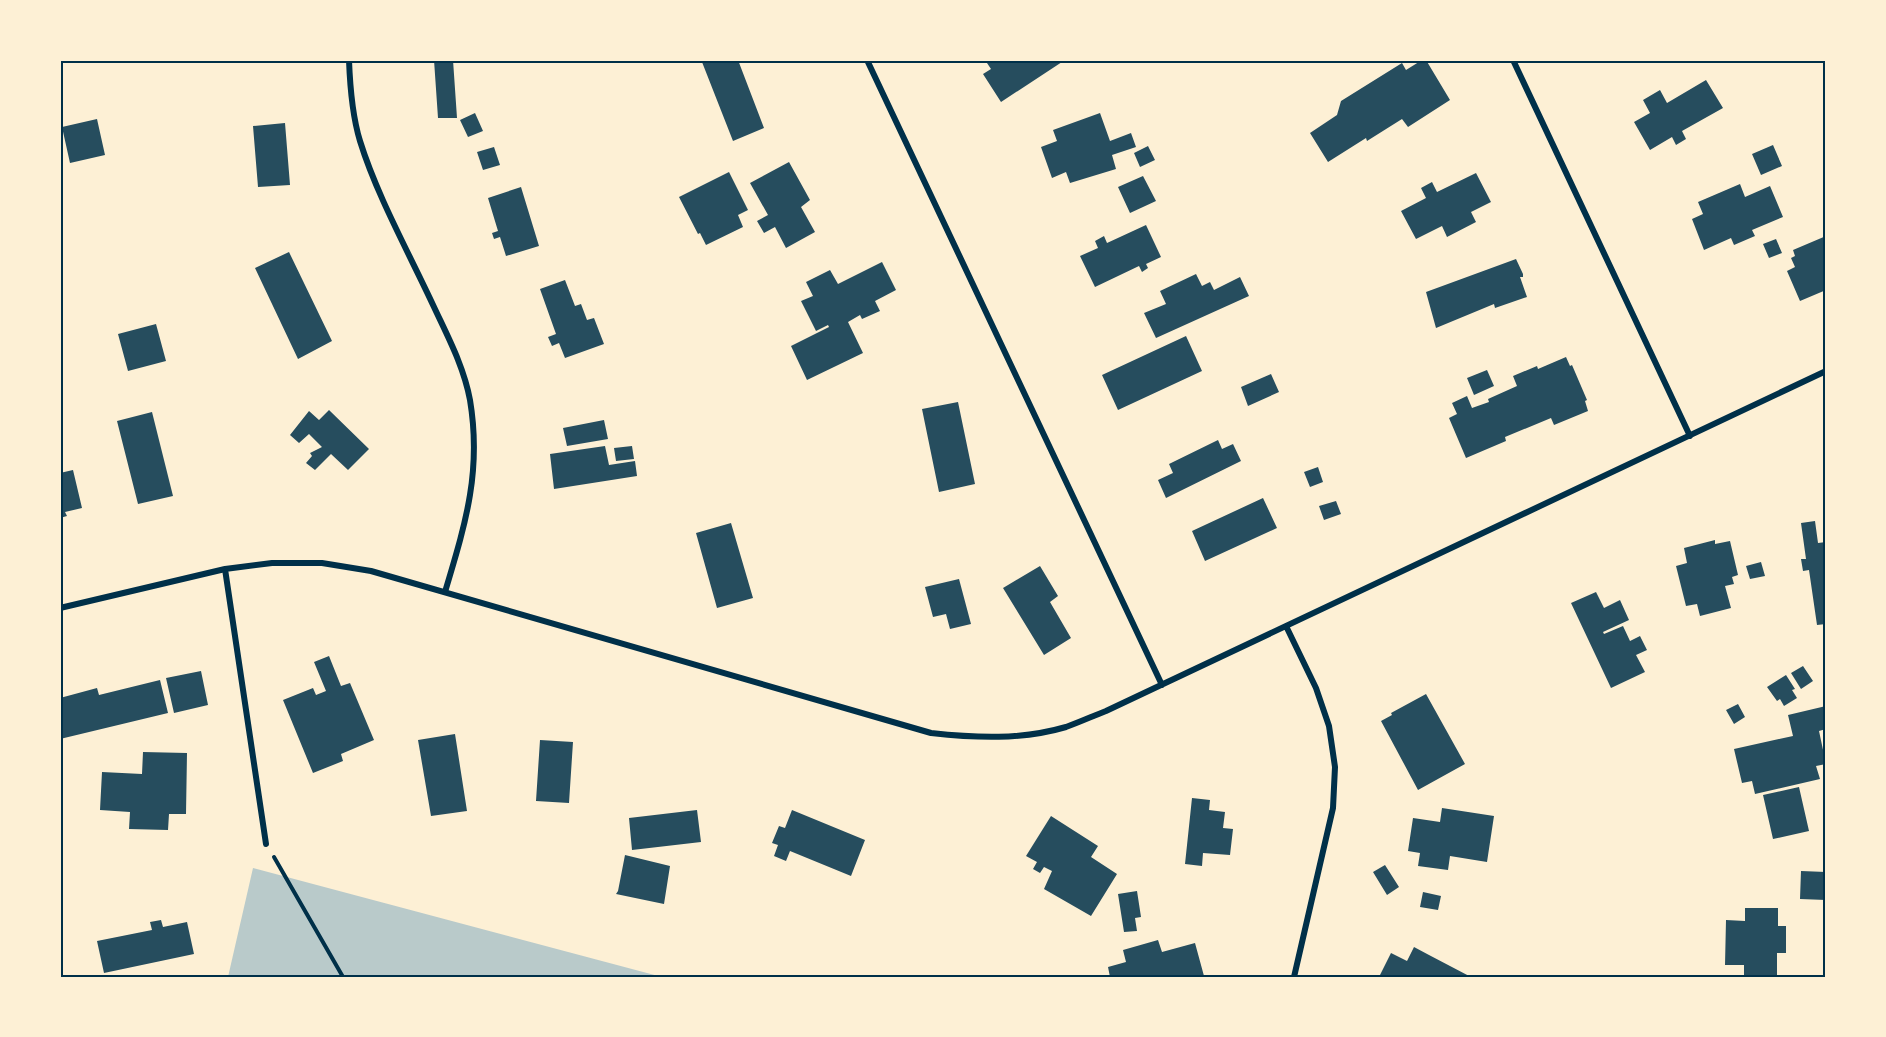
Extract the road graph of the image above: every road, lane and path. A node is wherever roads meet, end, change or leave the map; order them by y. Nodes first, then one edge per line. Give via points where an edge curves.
1 (349, 60) edge
2 (867, 60) edge
3 (1513, 60) edge
4 (1826, 371) edge
5 (1690, 436) junction
6 (225, 569) junction
7 (445, 592) junction
8 (60, 608) edge
9 (1286, 626) junction
10 (1162, 685) junction
11 (266, 843) joint
12 (343, 977) edge
13 (1294, 977) edge

1 - 7 street via 350,94 360,140 374,179 458,359 470,399 475,444 472,487
2 - 10 street
3 - 5 street
4 - 5 street
5 - 9 street
6 - 7 street via 272,563 322,563 371,571
6 - 8 street
6 - 11 street
7 - 10 street via 931,733 976,738 1022,736 1065,727
9 - 10 street
9 - 13 street via 1316,688 1329,726 1335,767 1333,808
11 - 12 path

